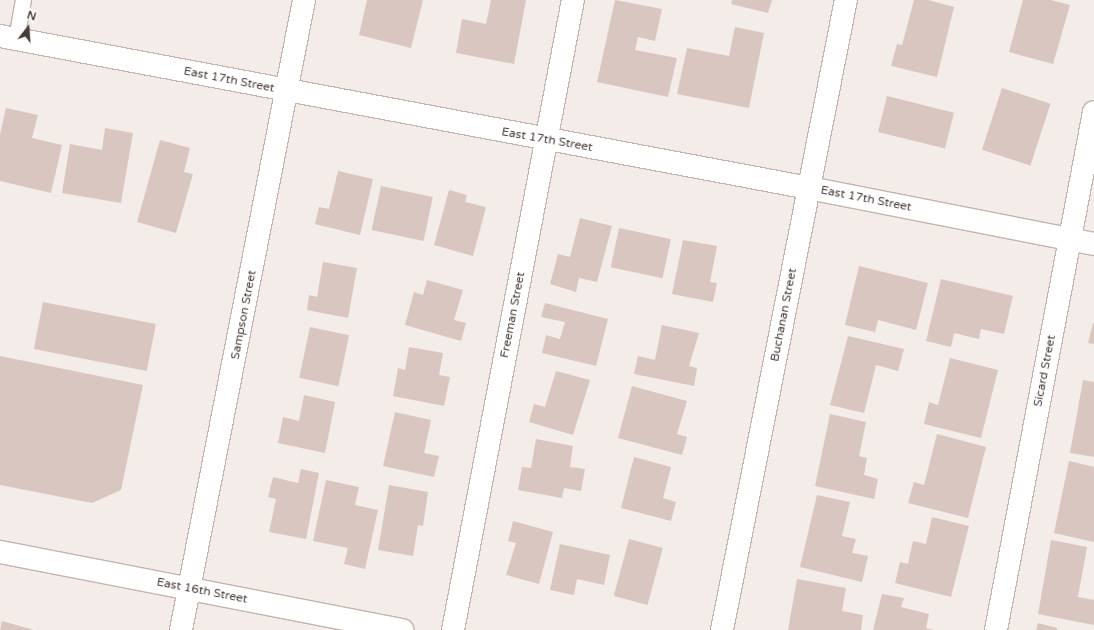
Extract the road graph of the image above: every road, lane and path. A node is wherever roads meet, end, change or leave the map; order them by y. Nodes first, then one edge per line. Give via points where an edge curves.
1 (23, 0) edge
2 (304, 0) edge
3 (573, 0) edge
4 (846, 0) edge
5 (8, 38) edge
6 (287, 92) junction
7 (1094, 112) edge
8 (546, 140) junction
9 (809, 188) junction
10 (1069, 239) junction
11 (1094, 244) edge
12 (0, 552) edge
13 (189, 588) junction
14 (181, 630) edge
15 (404, 630) edge
16 (453, 630) edge
17 (722, 630) edge
18 (996, 630) edge

1 - 5 lane
2 - 6 street, Sampson Street
3 - 8 street, Freeman Street
4 - 9 street, Buchanan Street
5 - 6 street, East 17th Street
6 - 8 street, East 17th Street
6 - 13 street, Sampson Street
7 - 10 street, Sicard Street
8 - 9 street, East 17th Street
8 - 16 street, Freeman Street
9 - 10 street, East 17th Street
9 - 17 street, Buchanan Street
10 - 11 street, East 17th Street
10 - 18 street, Sicard Street
12 - 13 street, East 16th Street
13 - 14 street, Sampson Street
13 - 15 street, East 16th Street

